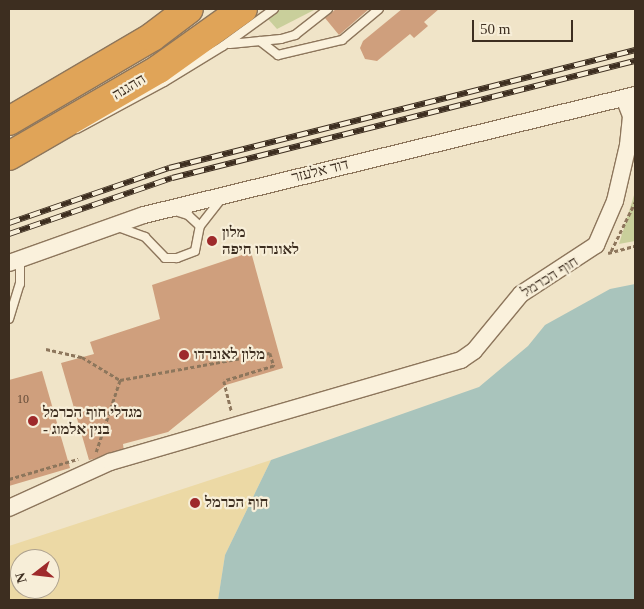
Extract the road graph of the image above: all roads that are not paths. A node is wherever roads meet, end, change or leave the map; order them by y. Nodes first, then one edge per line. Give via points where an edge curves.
1 (189, 9) edge
2 (243, 9) edge
3 (274, 9) edge
4 (328, 9) edge
5 (379, 9) edge
6 (260, 41) junction
7 (223, 46) junction
8 (111, 62) junction
9 (630, 96) edge
10 (9, 107) edge
11 (9, 121) edge
12 (44, 138) junction
13 (9, 156) edge
14 (226, 194) junction
15 (168, 209) junction
16 (114, 226) junction
17 (200, 226) junction
18 (14, 261) edge
19 (9, 319) edge
20 (9, 508) edge

1 - 8 highway, ההגנה
2 - 12 highway, ההגנה via 159,69
3 - 7 lane
4 - 6 lane via 295,35
5 - 6 lane via 342,40 301,47 278,55
6 - 7 lane
7 - 12 lane via 86,127
8 - 10 highway
8 - 11 highway, ההגנה
9 - 14 street, דוד אלעזר
9 - 20 street, חוף הכרמל via 628,145 606,229 596,245 580,258 520,294 474,351 447,365 110,462
12 - 13 highway, ההגנה
14 - 15 street, דוד אלעזר
14 - 17 lane
15 - 16 street, דוד אלעזר
15 - 17 lane via 188,215
16 - 17 lane via 145,238 165,258 177,258 195,251
16 - 18 street, דוד אלעזר
18 - 19 lane via 20,284

